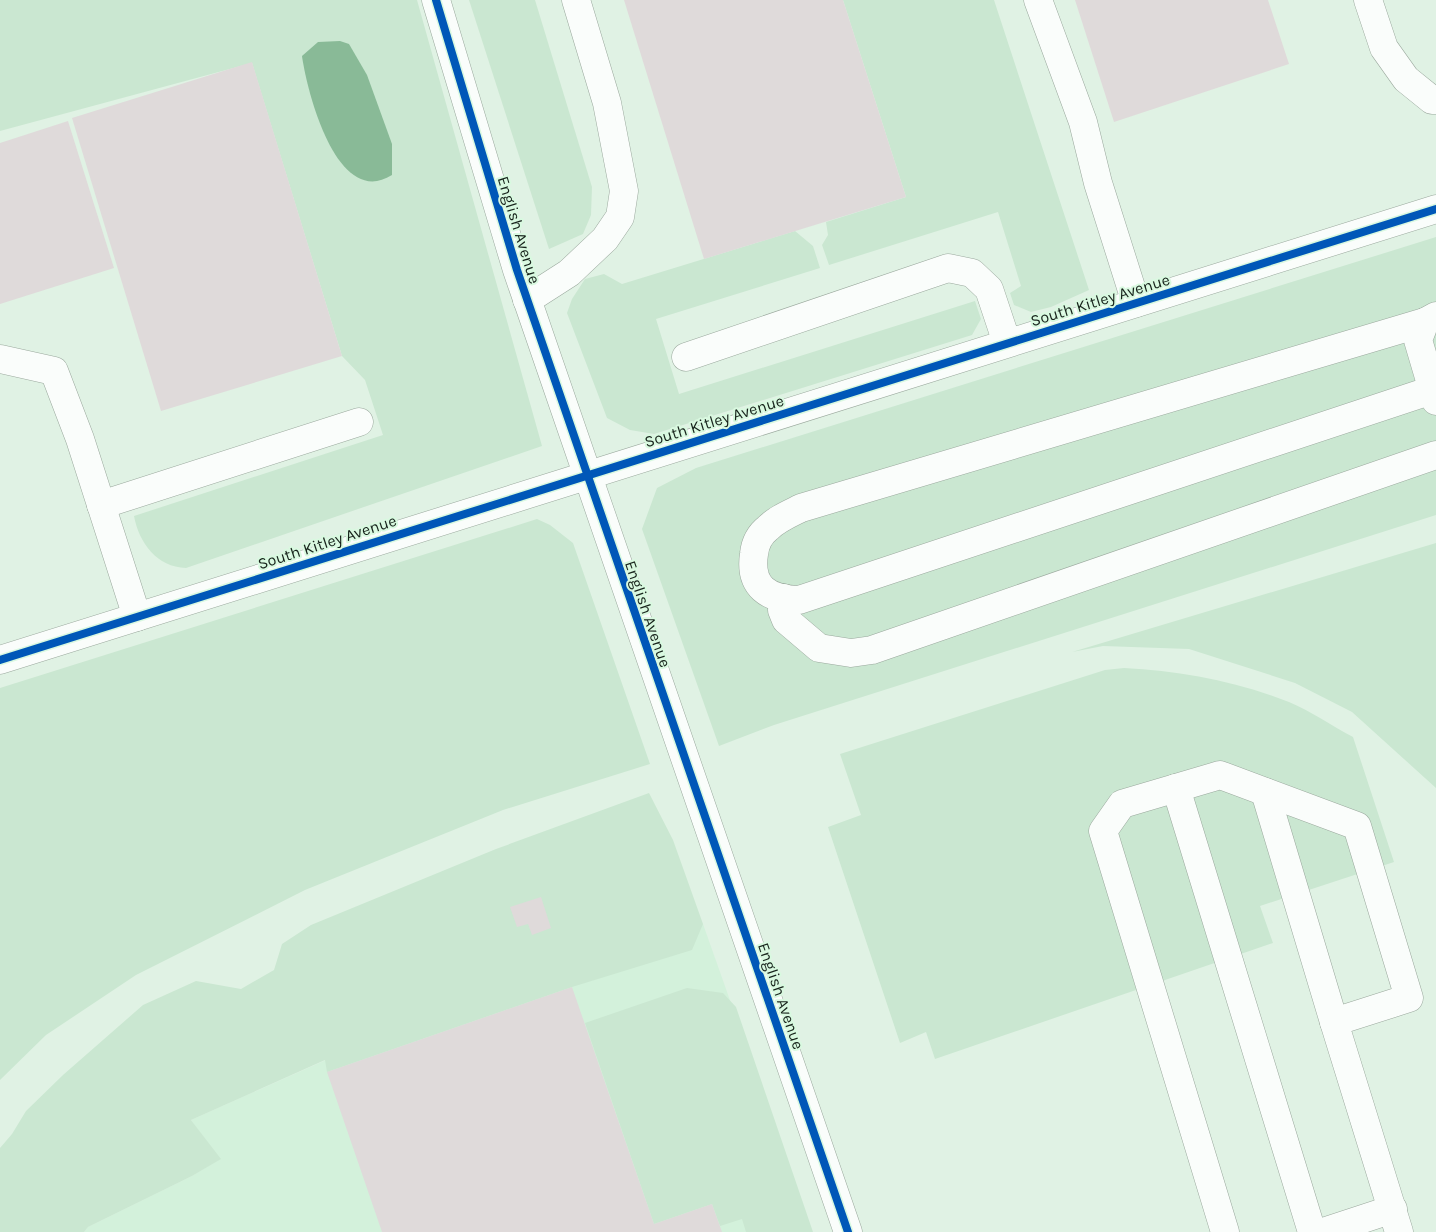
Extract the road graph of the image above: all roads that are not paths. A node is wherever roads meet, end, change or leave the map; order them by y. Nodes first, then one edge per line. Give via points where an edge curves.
1 (436, 0) edge
2 (576, 0) edge
3 (1038, 0) edge
4 (1368, 0) edge
5 (1436, 100) edge
6 (1436, 209) edge
7 (527, 300) junction
8 (1136, 303) junction
9 (1431, 319) edge
10 (1007, 343) junction
11 (686, 357) dead end
12 (0, 359) edge
13 (1434, 395) edge
14 (359, 422) dead end
15 (1436, 455) edge
16 (586, 475) junction
17 (101, 505) junction
18 (784, 598) junction
19 (137, 617) junction
20 (0, 660) edge
21 (1176, 788) junction
22 (1265, 792) junction
23 (1334, 1022) junction
24 (1396, 1221) edge
25 (848, 1232) edge
26 (1226, 1232) edge
27 (1312, 1232) edge
28 (1323, 1232) edge

1 - 7 street, English Avenue
2 - 7 street via 607,103 624,191 620,217 605,239 569,273
3 - 8 street via 1083,122 1098,184
4 - 5 street via 1384,48 1406,79
6 - 8 street, South Kitley Avenue
7 - 16 street, English Avenue
8 - 10 street, South Kitley Avenue
9 - 13 street via 1418,340
9 - 18 street via 801,508 767,528 755,544 752,569 756,582 768,594
10 - 11 street via 989,289 972,273 948,268
10 - 16 street, South Kitley Avenue
12 - 17 street via 54,371
13 - 18 street via 799,600
14 - 17 street
15 - 18 street via 872,650 851,653 819,648 786,620 782,610
16 - 19 street, South Kitley Avenue
16 - 25 street, English Avenue
17 - 19 street
19 - 20 street, South Kitley Avenue
21 - 22 street via 1220,775
21 - 26 street via 1122,804 1103,831
21 - 27 street
22 - 23 street
22 - 23 street via 1357,826 1409,998
23 - 24 street
24 - 28 street

